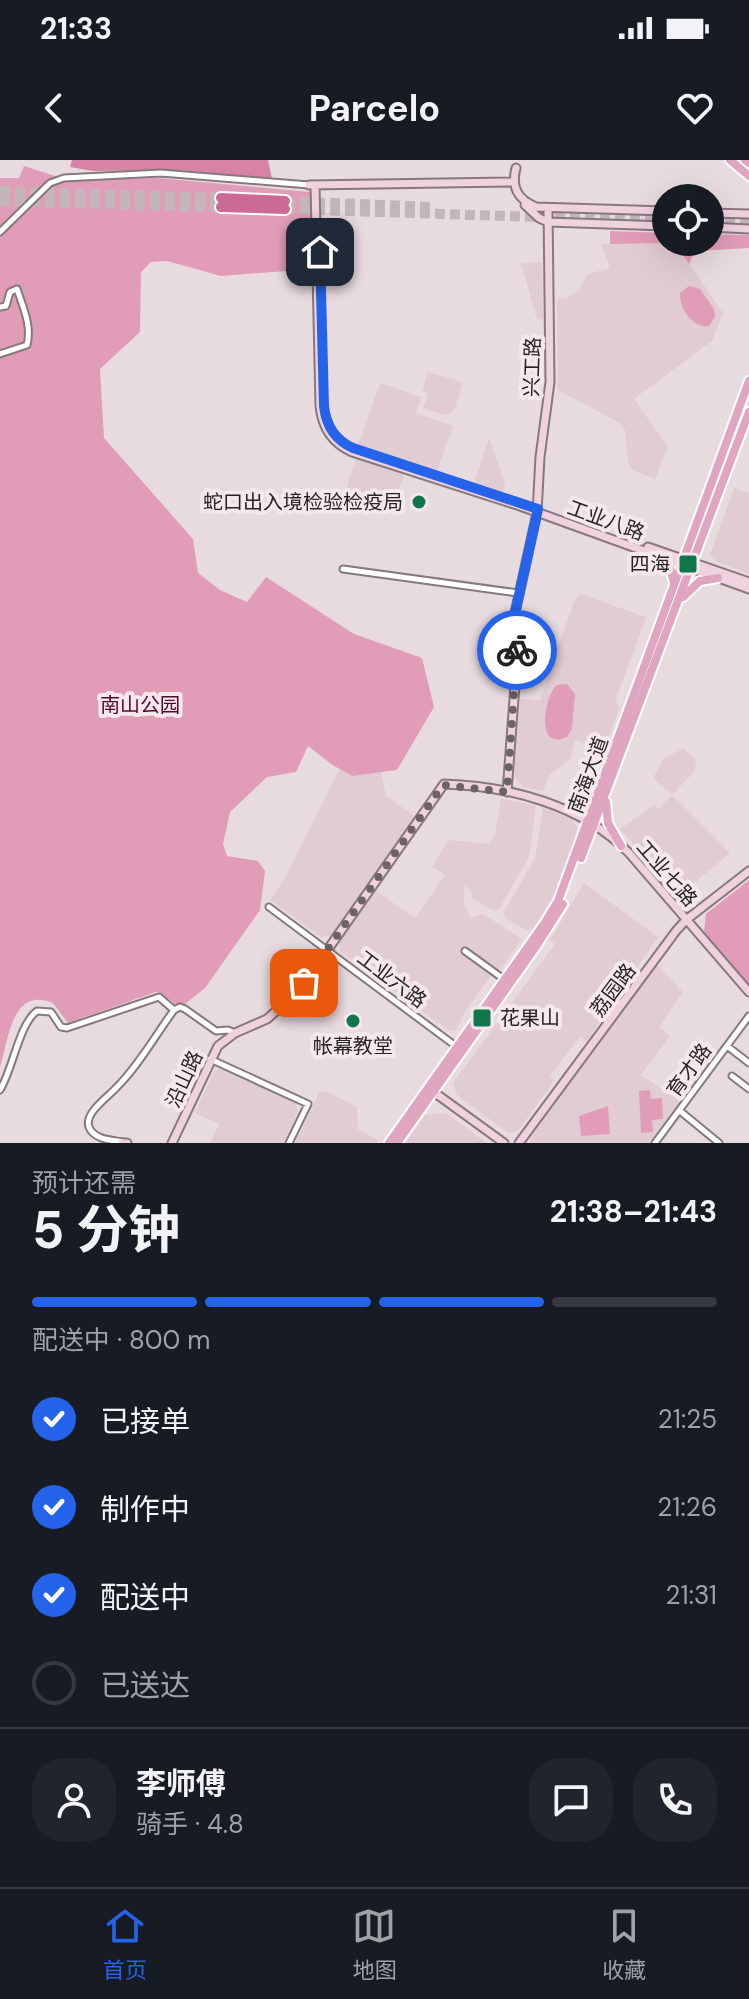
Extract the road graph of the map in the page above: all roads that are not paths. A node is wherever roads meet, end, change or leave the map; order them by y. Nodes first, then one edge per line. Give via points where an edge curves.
1 (521, 160) edge
2 (730, 160) edge
3 (749, 176) edge
4 (510, 182) junction
5 (314, 185) junction
6 (221, 203) tunnel mouth
7 (285, 205) tunnel mouth
8 (548, 208) junction
9 (652, 211) edge
10 (724, 213) edge
11 (749, 214) edge
12 (548, 222) junction
13 (652, 226) edge
14 (724, 228) edge
15 (749, 229) edge
16 (0, 232) edge
17 (0, 307) edge
18 (0, 354) edge
19 (749, 381) edge
20 (749, 412) edge
21 (538, 511) junction
22 (659, 556) junction
23 (687, 564) junction
24 (343, 569) dead end
25 (718, 578) junction
26 (749, 582) edge
27 (674, 587) junction
28 (749, 589) edge
29 (518, 593) junction
30 (677, 604) junction
31 (447, 784) joint
32 (507, 792) junction
33 (607, 792) junction
34 (591, 825) junction
35 (621, 846) junction
36 (749, 871) edge
37 (269, 907) dead end
38 (686, 920) junction
39 (327, 950) junction
40 (465, 951) dead end
41 (505, 980) junction
42 (749, 992) edge
43 (174, 1010) junction
44 (749, 1016) edge
45 (235, 1033) junction
46 (727, 1046) junction
47 (457, 1047) junction
48 (210, 1059) junction
49 (749, 1063) edge
50 (732, 1076) dead end
51 (430, 1089) junction
52 (749, 1089) edge
53 (0, 1090) edge
54 (680, 1111) junction
55 (124, 1143) edge
56 (172, 1143) edge
57 (289, 1143) edge
58 (389, 1143) edge
59 (397, 1143) edge
60 (504, 1143) edge
61 (519, 1143) edge
62 (655, 1143) edge
63 (719, 1143) edge

1 - 4 street
2 - 3 main road
4 - 5 street
4 - 8 street via 526,202
4 - 12 street via 509,191
5 - 16 street via 161,173 64,178 50,183
5 - 21 street, 工业八路 via 324,406 332,431 353,448
6 - 7 highway
8 - 9 street
8 - 12 street, 兴工路
10 - 11 street
12 - 13 street
12 - 21 street, 兴工路 via 550,382
14 - 15 street
17 - 18 street via 17,289 29,337 24,347
19 - 23 main road, 南海大道
20 - 23 main road, 南海大道
21 - 22 street, 工业八路
21 - 23 street, 工业八路
21 - 29 street
22 - 23 street, 工业八路
22 - 27 main road via 672,572
23 - 25 street, 工业八路
23 - 26 street, 工业八路
23 - 27 main road, 南海大道
23 - 30 main road, 南海大道
24 - 29 street
25 - 28 street, 工业八路
25 - 30 main road via 696,583
27 - 34 main road, 南海大道
29 - 32 street
30 - 33 main road, 南海大道
31 - 32 street, 工业七路
31 - 39 street, 沿山路
32 - 34 street, 工业七路 via 554,805
33 - 34 main road, 南海大道
33 - 35 main road via 608,823
34 - 35 street, 工业七路
34 - 41 main road, 南海大道 via 558,901
34 - 51 main road, 南海大道 via 549,927
35 - 38 street, 工业七路
36 - 38 street, 荔园路
37 - 39 street, 工业六路
38 - 42 street, 工业七路
38 - 61 street, 荔园路
39 - 45 street, 沿山路 via 285,1006
39 - 47 street, 工业六路
40 - 41 street
41 - 47 main road, 南海大道
43 - 45 street via 180,1007 216,1031
43 - 53 street via 156,997 67,1028 51,1012 37,1011 26,1021
43 - 55 street via 129,1075 90,1116 93,1133
44 - 46 street, 育才路
45 - 48 street, 沿山路
46 - 49 street
46 - 54 street, 育才路
47 - 51 main road, 南海大道
48 - 56 street, 沿山路
48 - 57 street via 308,1104
50 - 52 street
51 - 58 main road, 南海大道
51 - 59 main road, 南海大道
51 - 60 street
54 - 62 street, 育才路
54 - 63 street

